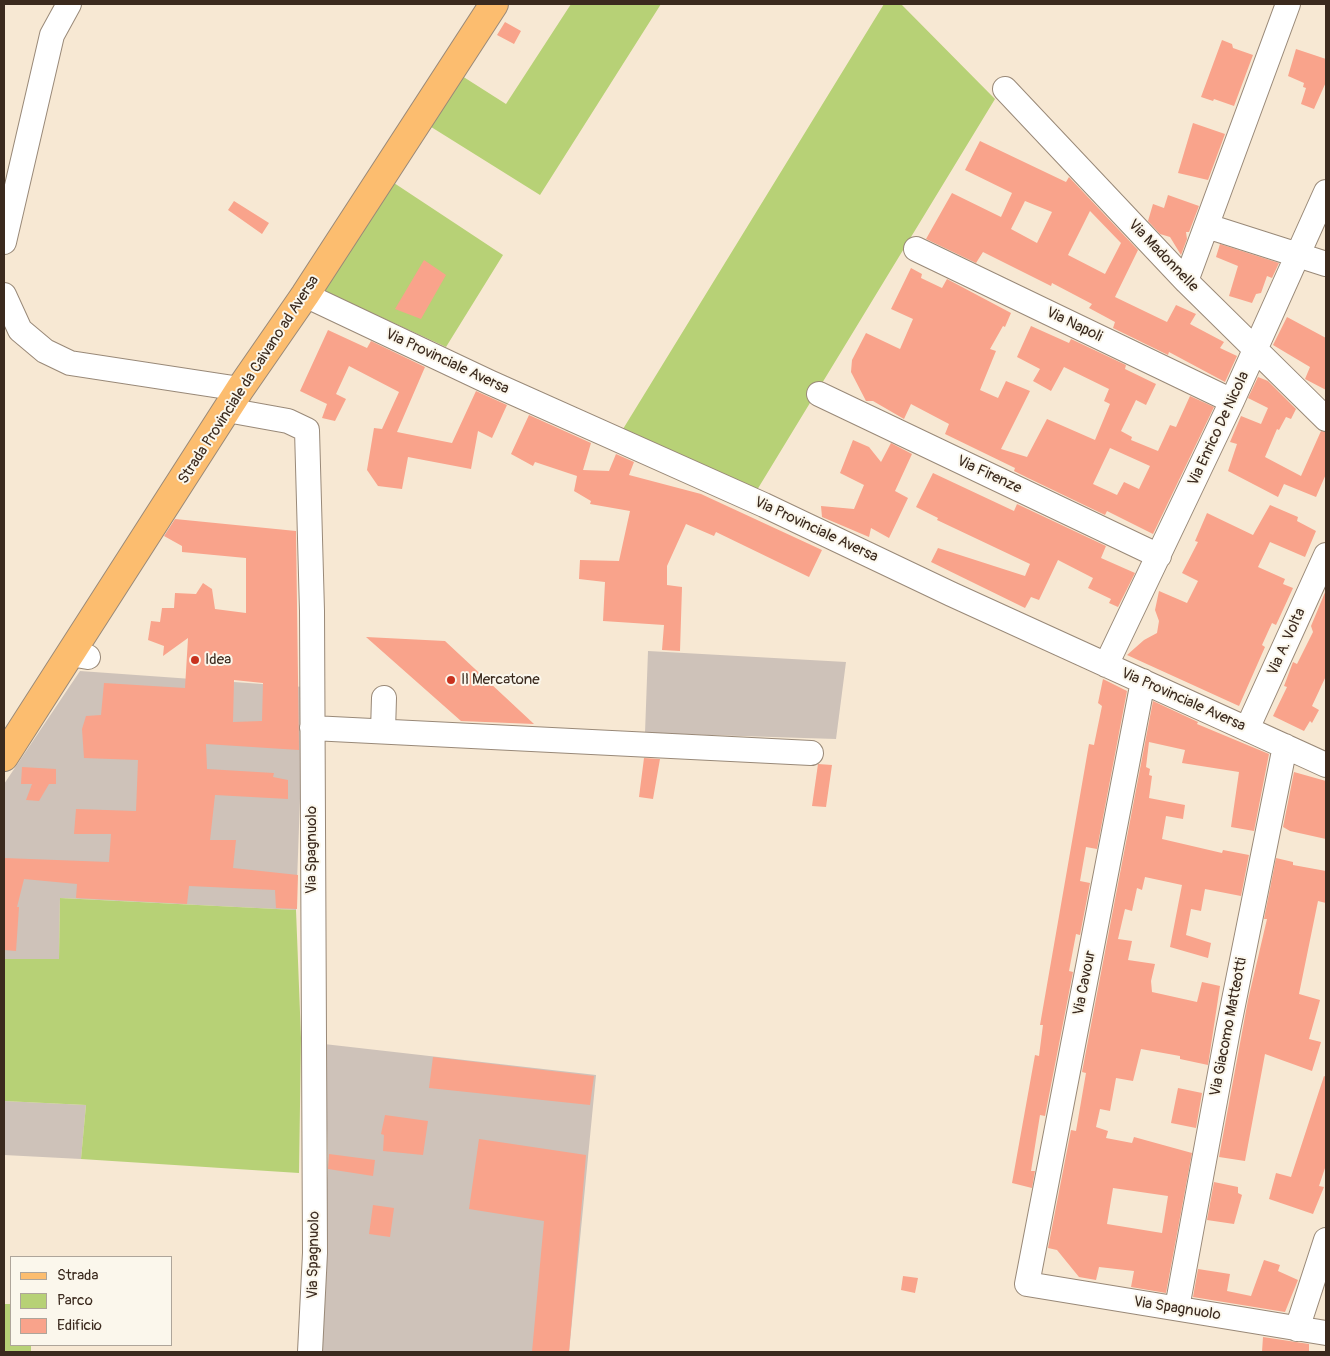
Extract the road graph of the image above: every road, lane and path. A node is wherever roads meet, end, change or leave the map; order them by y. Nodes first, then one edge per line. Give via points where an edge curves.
1 (69, 4) edge
2 (494, 4) edge
3 (1288, 4) edge
4 (1005, 90) dead end
5 (1326, 192) edge
6 (1207, 226) junction
7 (4, 242) edge
8 (916, 249) dead end
9 (1299, 255) junction
10 (1326, 264) edge
11 (1186, 281) junction
12 (4, 295) edge
13 (305, 295) junction
14 (1256, 349) junction
15 (819, 394) dead end
16 (234, 399) junction
17 (1232, 401) junction
18 (1326, 419) edge
19 (1326, 555) edge
20 (1159, 556) junction
21 (1106, 665) junction
22 (1143, 681) junction
23 (384, 698) dead end
24 (312, 728) junction
25 (1247, 729) junction
26 (383, 732) junction
27 (1285, 746) junction
28 (810, 753) dead end
29 (4, 757) edge
30 (1326, 764) edge
31 (1326, 1240) edge
32 (1027, 1284) joint
33 (1178, 1308) junction
34 (1298, 1329) junction
35 (1326, 1333) edge
36 (310, 1352) edge

1 - 7 street via 52,35
2 - 13 main road, Strada Provinciale da Caivano ad Aversa
3 - 6 street
4 - 11 street, Via Madonnelle
5 - 9 street, Via Enrico De Nicola
6 - 9 street
6 - 11 street
8 - 17 street, Via Napoli
9 - 10 street
9 - 14 street, Via Enrico De Nicola
11 - 14 street, Via Madonnelle
12 - 16 street via 20,330 45,351 70,362
13 - 16 main road, Strada Provinciale da Caivano ad Aversa
13 - 21 street, Via Provinciale Aversa
14 - 17 street, Via Enrico De Nicola
14 - 18 street, Via Madonnelle
15 - 20 street, Via Firenze
16 - 24 street, Via Spagnuolo via 307,430 319,676
16 - 29 main road, Strada Provinciale da Caivano ad Aversa via 79,656
17 - 20 street, Via Enrico De Nicola
19 - 25 street, Via A. Volta
20 - 21 street, Via Enrico De Nicola
21 - 22 street, Via Provinciale Aversa
22 - 25 street, Via Provinciale Aversa
22 - 32 street, Via Cavour
23 - 26 street
24 - 26 street
24 - 36 street, Via Spagnuolo via 316,1254
25 - 27 street, Via Provinciale Aversa
26 - 28 street
27 - 30 street, Via Provinciale Aversa
27 - 33 street, Via Giacomo Matteotti via 1228,1030
31 - 34 street
32 - 33 street, Via Spagnuolo
33 - 34 street, Via Spagnuolo
34 - 35 street, Via Spagnuolo

